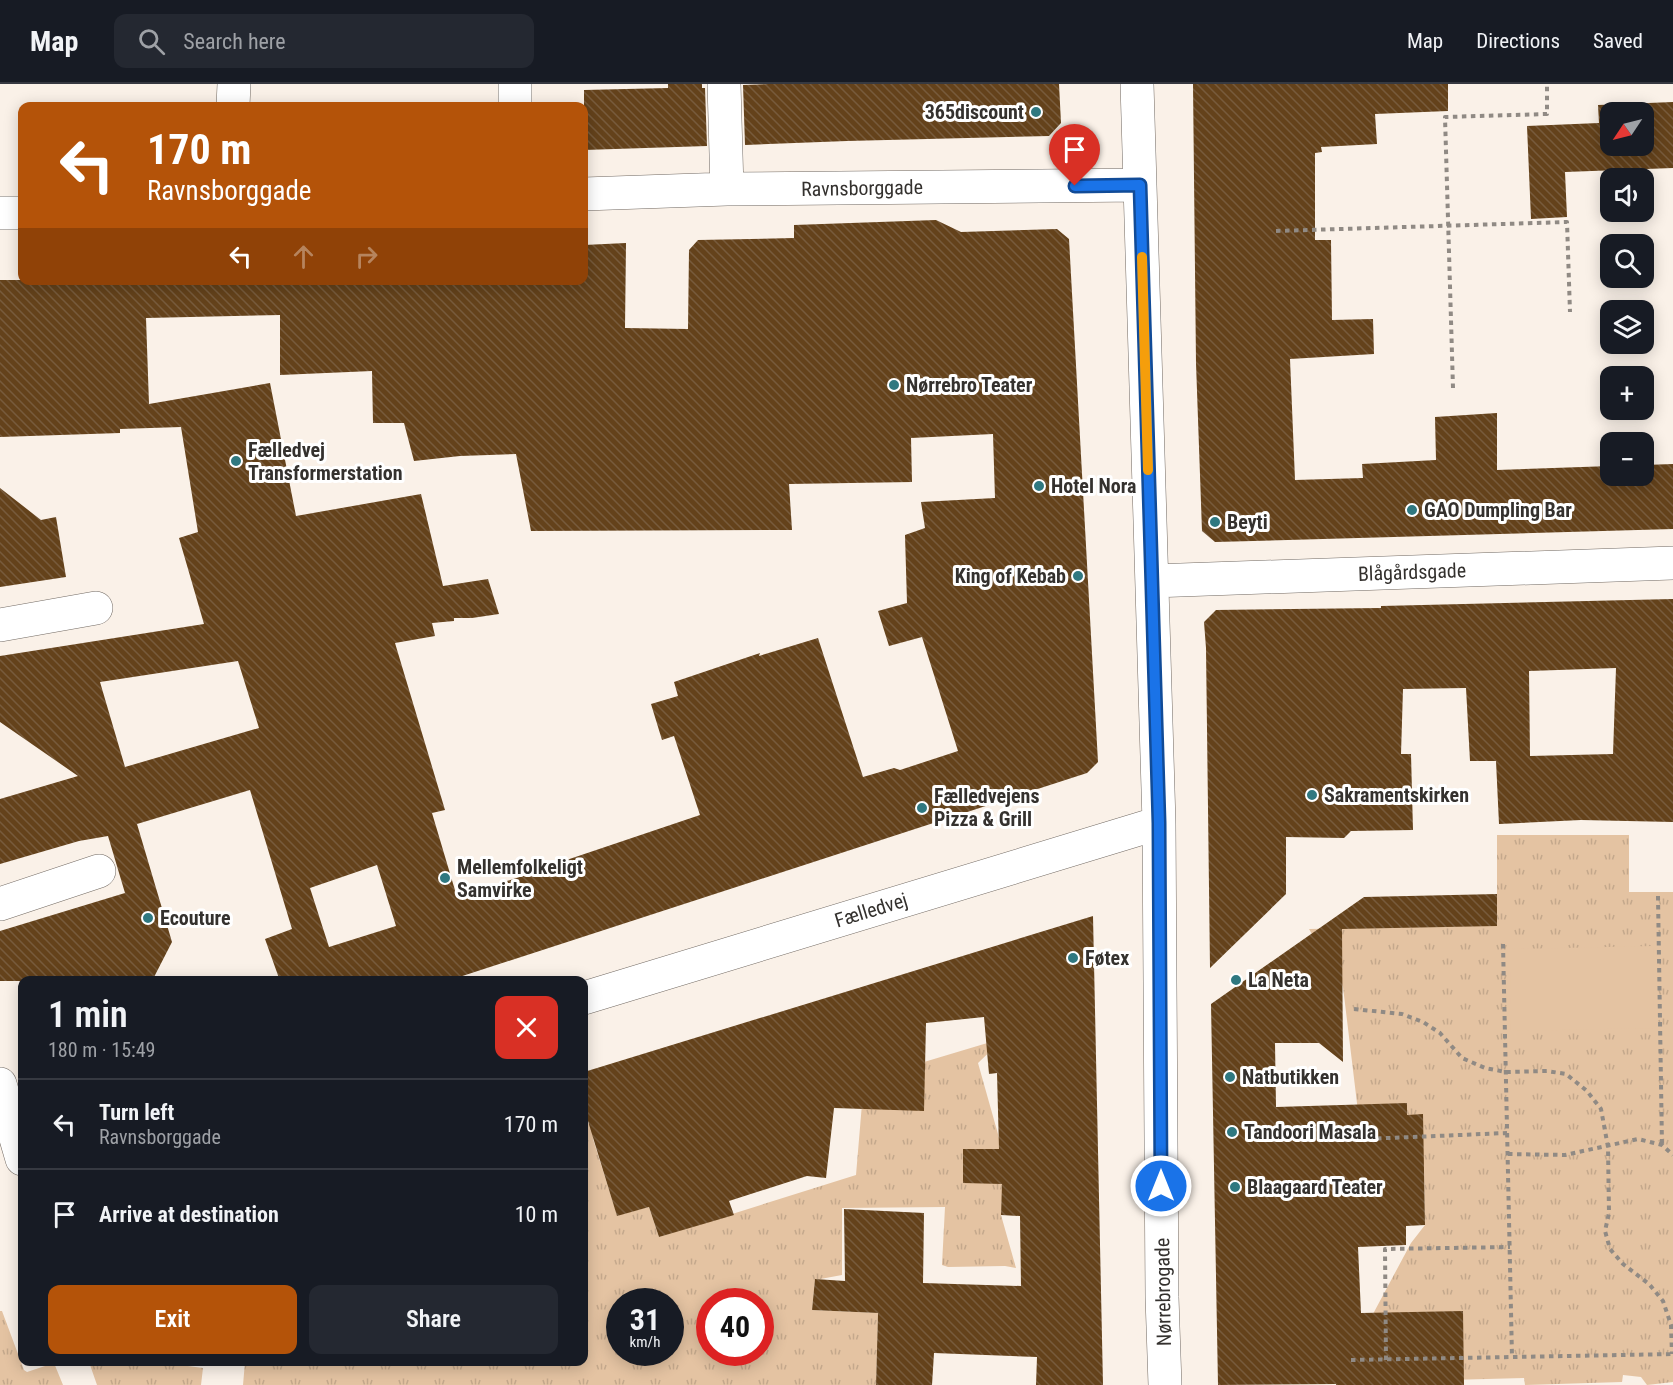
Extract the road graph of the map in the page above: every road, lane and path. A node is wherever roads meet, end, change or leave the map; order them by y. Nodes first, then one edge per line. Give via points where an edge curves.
1 (234, 84) edge
2 (515, 84) edge
3 (724, 84) edge
4 (1137, 84) edge
5 (1546, 84) edge
6 (233, 102) edge
7 (515, 102) edge
8 (1140, 185) junction
9 (727, 189) junction
10 (588, 195) edge
11 (0, 213) edge
12 (18, 213) edge
13 (1448, 226) junction
14 (1276, 231) dead end
15 (1570, 312) dead end
16 (1453, 388) dead end
17 (1673, 563) edge
18 (1152, 581) junction
19 (96, 608) dead end
20 (0, 625) edge
21 (1159, 823) junction
22 (99, 871) dead end
23 (1658, 896) dead end
24 (0, 904) edge
25 (1503, 944) dead end
26 (588, 997) edge
27 (1354, 1009) dead end
28 (1506, 1072) junction
29 (0, 1084) edge
30 (1507, 1133) junction
31 (1341, 1140) dead end
32 (18, 1145) edge
33 (1662, 1145) junction
34 (1608, 1147) junction
35 (1508, 1154) junction
36 (1673, 1155) edge
37 (18, 1170) edge
38 (0, 1176) edge
39 (1510, 1247) junction
40 (1673, 1354) edge
41 (1512, 1357) junction
42 (1351, 1360) dead end
43 (1386, 1360) junction
44 (1165, 1385) edge

1 - 6 street
2 - 7 street
3 - 9 street
4 - 8 street, Nørrebrogade
5 - 13 path via 1547,114 1445,117
8 - 9 street, Ravnsborggade
8 - 18 street, Nørrebrogade
9 - 10 street, Ravnsborggade
11 - 12 street
13 - 14 path
13 - 15 path via 1567,222
13 - 16 path
17 - 18 street, Blågårdsgade
18 - 21 street, Nørrebrogade
19 - 20 street
21 - 26 street, Fælledvej
21 - 44 street, Nørrebrogade
22 - 24 street
23 - 33 path
25 - 28 path
27 - 28 path via 1402,1014 1423,1022 1440,1033 1462,1058
28 - 30 path
28 - 34 path via 1566,1074 1601,1108
29 - 32 street
30 - 31 path
30 - 35 path
33 - 34 path via 1638,1140
33 - 36 path
34 - 35 path via 1565,1155
34 - 40 path via 1609,1212 1605,1231 1610,1249 1663,1301 1671,1325
35 - 39 path
37 - 38 street
39 - 41 path
39 - 43 path via 1385,1249
40 - 41 path
41 - 43 path
42 - 43 path

